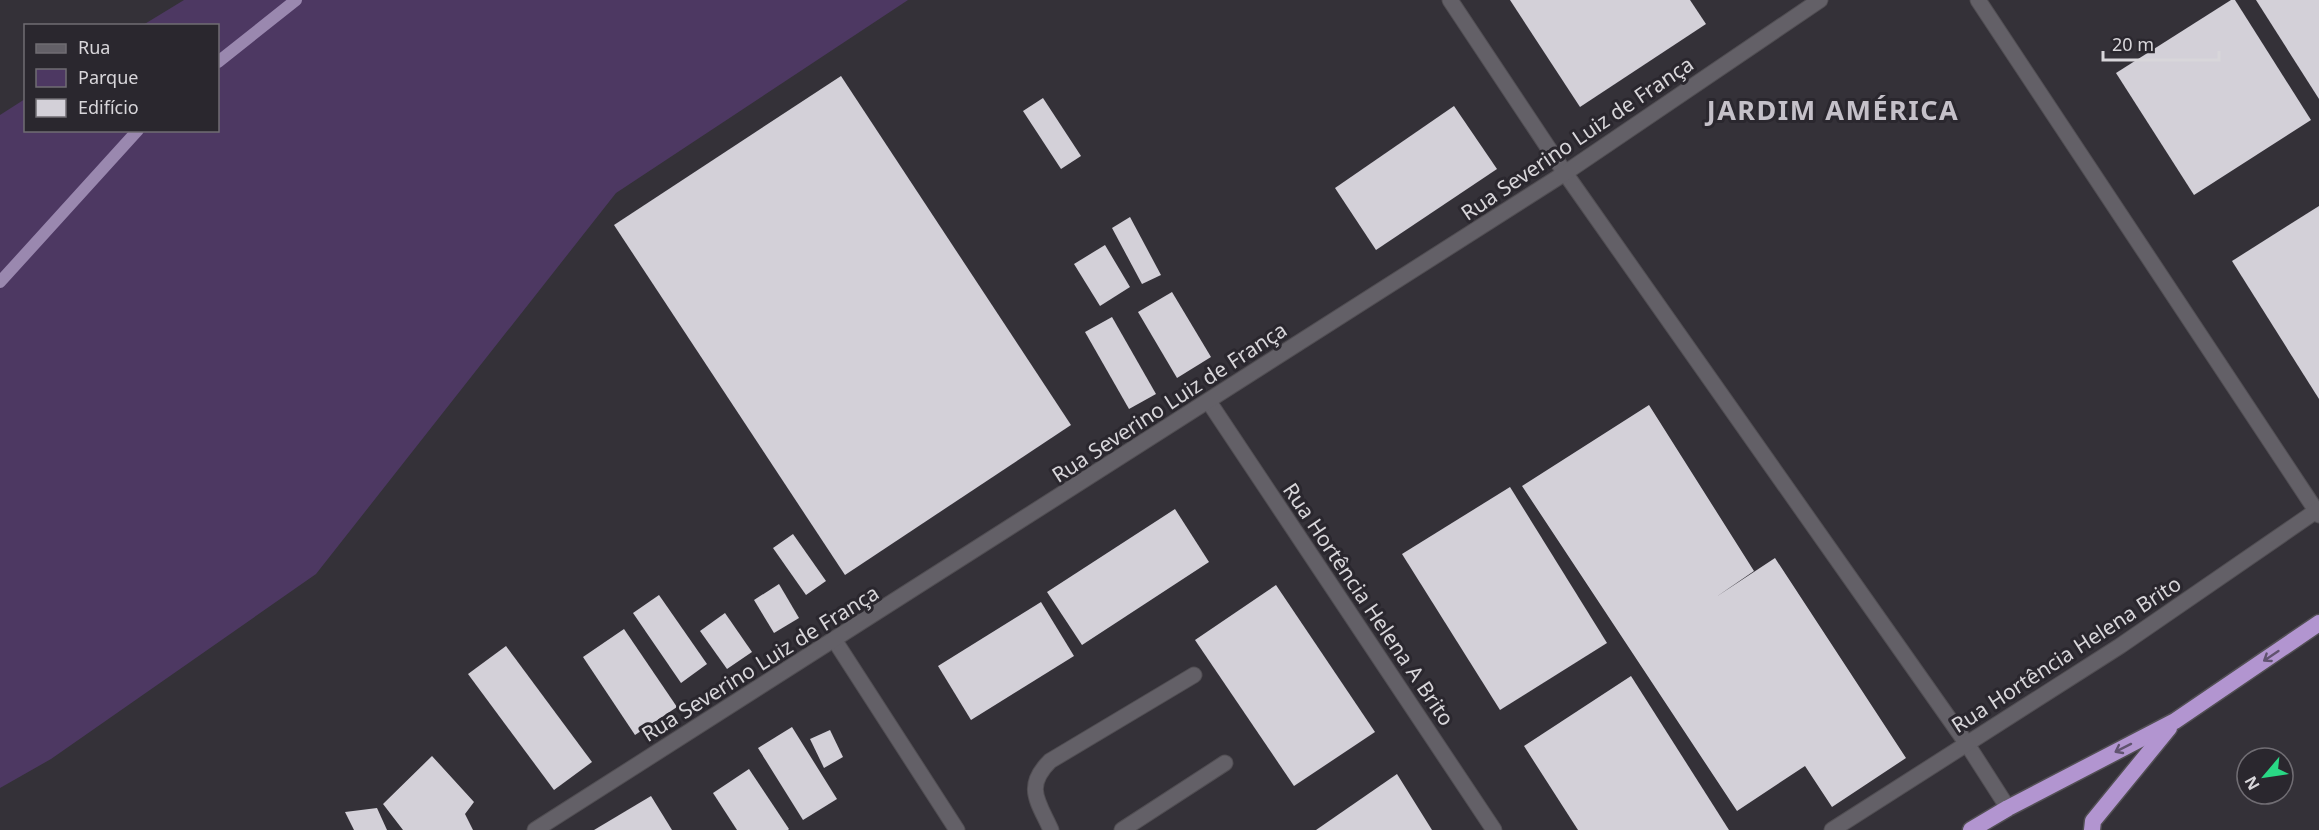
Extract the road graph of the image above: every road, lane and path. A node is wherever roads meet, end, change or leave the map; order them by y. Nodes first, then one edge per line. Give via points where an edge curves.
1 (1450, 0) edge
2 (1820, 0) edge
3 (1978, 0) edge
4 (1565, 173) junction
5 (1209, 402) junction
6 (2318, 511) edge
7 (2319, 622) edge
8 (835, 641) junction
9 (1194, 675) dead end
10 (2175, 721) junction
11 (1967, 744) junction
12 (1225, 763) dead end
13 (2008, 808) junction
14 (535, 830) edge
15 (957, 830) edge
16 (1051, 830) edge
17 (1122, 830) edge
18 (1494, 830) edge
19 (1832, 830) edge
20 (1971, 830) edge
21 (2092, 830) edge

1 - 4 street
2 - 4 street, Rua Severino Luiz de França
3 - 6 street
4 - 5 street, Rua Severino Luiz de França
4 - 11 street
5 - 8 street, Rua Severino Luiz de França
5 - 18 street, Rua Hortência Helena A Brito
6 - 11 street, Rua Hortência Helena Brito
7 -> 10 highway
8 - 14 street, Rua Severino Luiz de França
8 - 15 street
9 - 16 street via 1050,761 1037,774 1034,794
10 -> 13 highway
10 - 21 highway via 2093,821
11 - 13 street
11 - 19 street, Rua Hortência Helena Brito
12 - 17 street
13 - 20 highway

